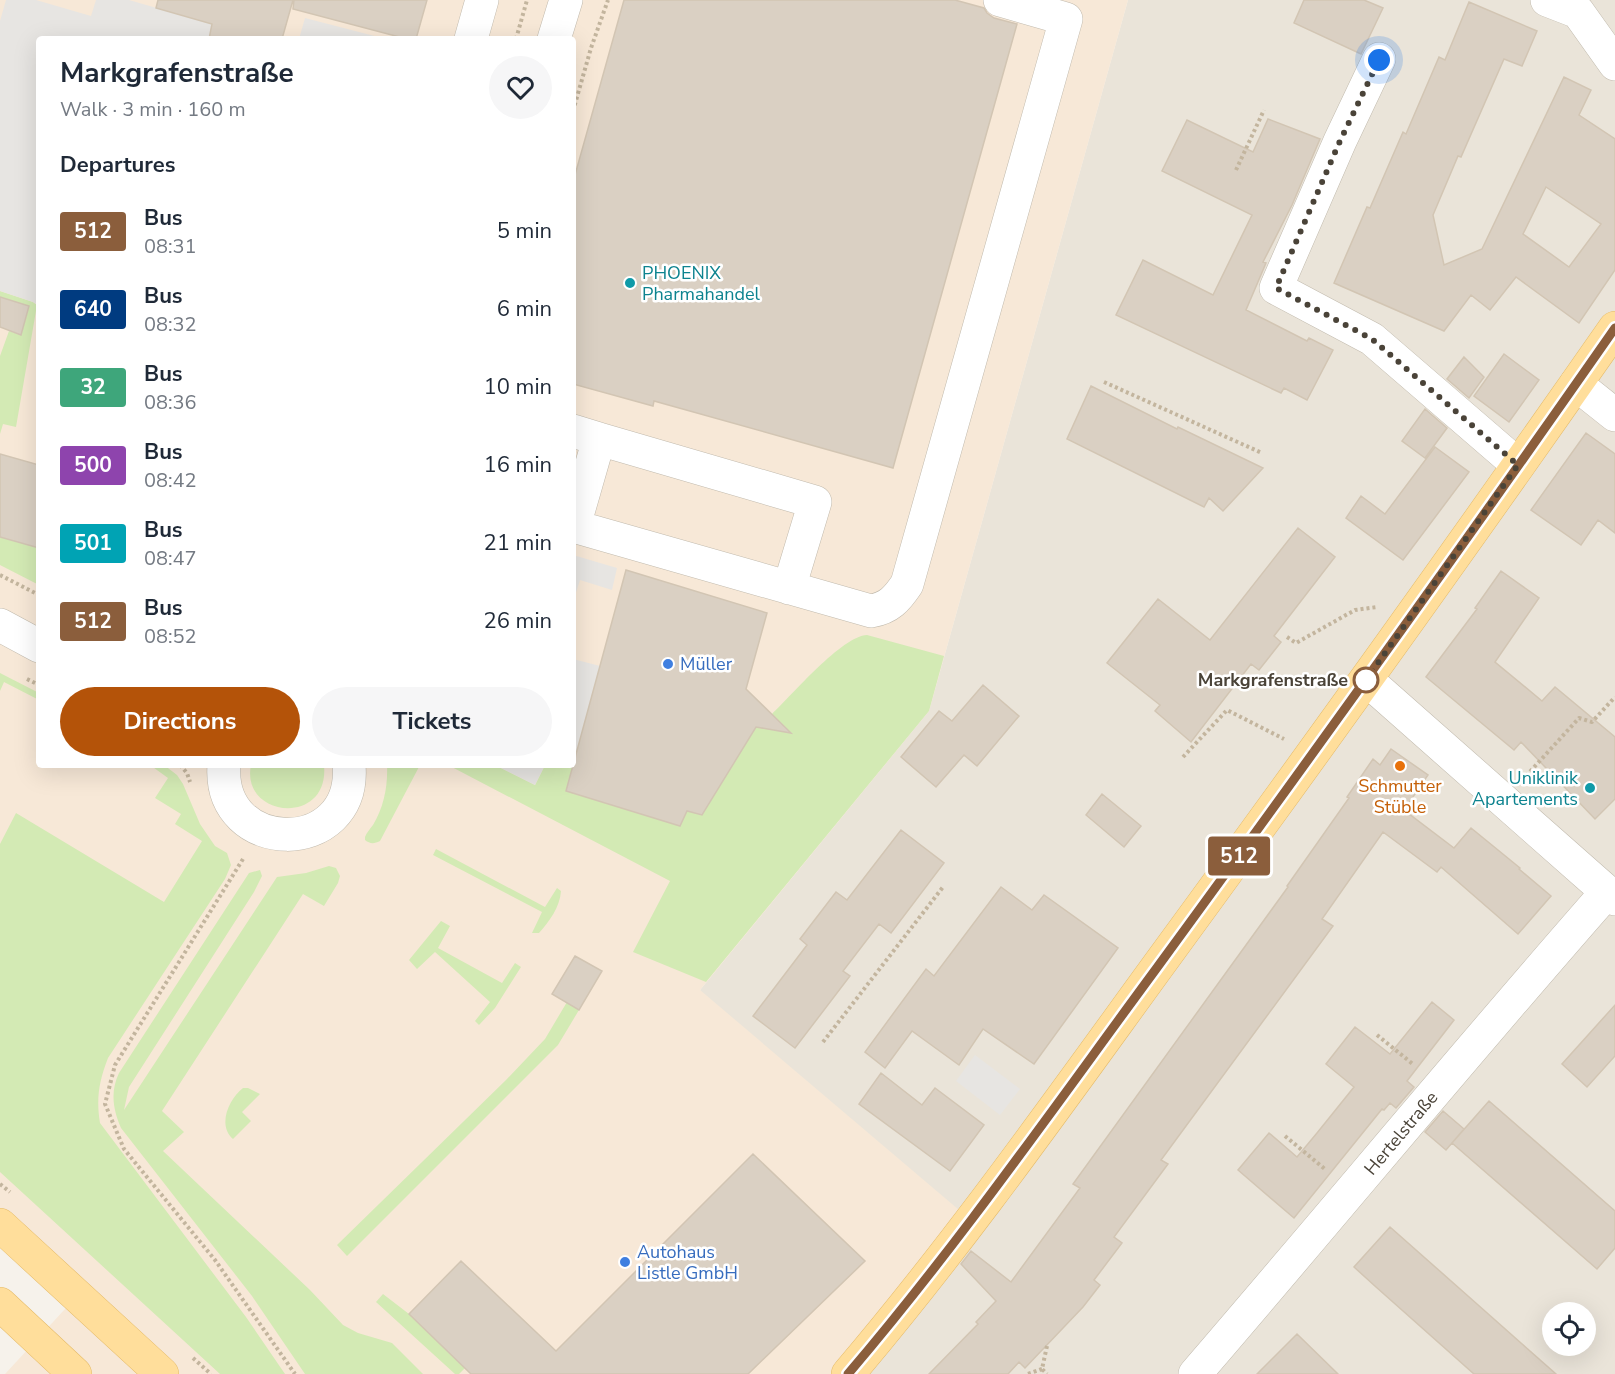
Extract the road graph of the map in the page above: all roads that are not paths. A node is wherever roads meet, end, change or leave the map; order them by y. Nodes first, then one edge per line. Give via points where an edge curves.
1 (482, 0) edge
2 (566, 0) edge
3 (1000, 0) edge
4 (1547, 0) edge
5 (472, 36) edge
6 (555, 36) edge
7 (1379, 60) dead end
8 (1615, 64) edge
9 (1615, 328) edge
10 (1576, 384) junction
11 (1615, 415) edge
12 (586, 435) edge
13 (1518, 465) junction
14 (576, 511) edge
15 (576, 527) edge
16 (789, 588) junction
17 (0, 625) edge
18 (36, 644) edge
19 (1367, 680) junction
20 (224, 768) edge
21 (349, 768) edge
22 (1611, 896) edge
23 (0, 1225) edge
24 (0, 1304) edge
25 (852, 1373) edge
26 (75, 1374) edge
27 (162, 1374) edge
28 (1195, 1374) edge

1 - 5 street
2 - 6 street
3 - 16 street via 1066,19 907,584 894,602 871,611
4 - 8 street via 1578,12
7 - 13 street via 1276,288 1372,339
9 - 10 main road
10 - 11 street
10 - 13 main road
12 - 14 street
12 - 16 street via 815,502
13 - 19 main road
15 - 16 street
17 - 18 street
19 - 22 street
19 - 25 main road via 972,1221
20 - 21 street via 225,788 247,822 265,832 285,836 306,833 324,824 337,811 346,795
22 - 28 street, Hertelstraße via 1440,1087
23 - 27 main road
24 - 26 main road

